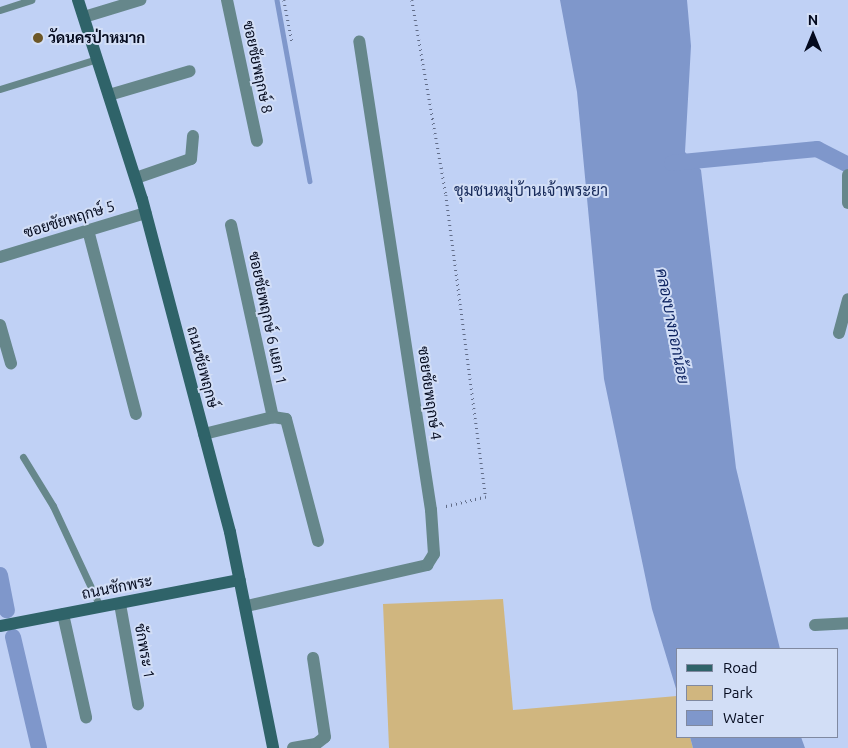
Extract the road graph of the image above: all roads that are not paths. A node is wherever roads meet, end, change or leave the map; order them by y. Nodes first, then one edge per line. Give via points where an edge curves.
1 (31, 0) edge
2 (78, 0) edge
3 (140, 0) edge
4 (227, 0) edge
5 (0, 10) edge
6 (84, 17) junction
7 (359, 42) dead end
8 (97, 59) junction
9 (190, 71) dead end
10 (0, 89) edge
11 (109, 95) junction
12 (193, 136) dead end
13 (257, 141) dead end
14 (848, 175) edge
15 (136, 178) junction
16 (848, 203) edge
17 (146, 213) junction
18 (232, 225) dead end
19 (88, 230) junction
20 (0, 256) edge
21 (848, 299) edge
22 (0, 325) edge
23 (839, 333) dead end
24 (11, 363) dead end
25 (136, 414) dead end
26 (273, 418) junction
27 (204, 434) junction
28 (23, 456) dead end
29 (318, 540) dead end
30 (240, 580) junction
31 (120, 604) junction
32 (247, 606) junction
33 (100, 607) junction
34 (63, 614) junction
35 (848, 623) edge
36 (815, 624) dead end
37 (0, 626) edge
38 (313, 658) dead end
39 (138, 704) dead end
40 (86, 717) dead end
41 (273, 748) edge
42 (293, 748) edge

1 - 5 lane
2 - 6 street, ถนนชัยพฤกษ์
3 - 6 street
4 - 13 street, ซอยชัยพฤกษ์ 8
6 - 8 street, ถนนชัยพฤกษ์
7 - 32 street, ซอยชัยพฤกษ์ 4 via 431,510 434,554 427,565
8 - 10 lane
8 - 11 street, ถนนชัยพฤกษ์
9 - 11 street
11 - 15 street, ถนนชัยพฤกษ์
12 - 15 street via 191,159
14 - 16 street
15 - 17 street, ถนนชัยพฤกษ์
17 - 19 street, ซอยชัยพฤกษ์ 5
17 - 27 street, ถนนชัยพฤกษ์
18 - 26 street, ซอยชัยพฤกษ์ 6 แยก 1
19 - 20 street, ซอยชัยพฤกษ์ 5
19 - 25 street
21 - 23 street
22 - 24 street
26 - 27 street
26 - 29 street via 286,419 291,427
27 - 30 street, ถนนชัยพฤกษ์
28 - 33 lane via 53,506
30 - 31 street, ถนนชักพระ
30 - 32 street, ถนนชัยพฤกษ์
31 - 33 street, ถนนชักพระ
31 - 39 street, ชักพระ 1
32 - 41 street, ถนนชัยพฤกษ์
33 - 34 street, ถนนชักพระ
34 - 37 street, ถนนชักพระ
34 - 40 street
35 - 36 street
38 - 42 street via 325,737 316,744

